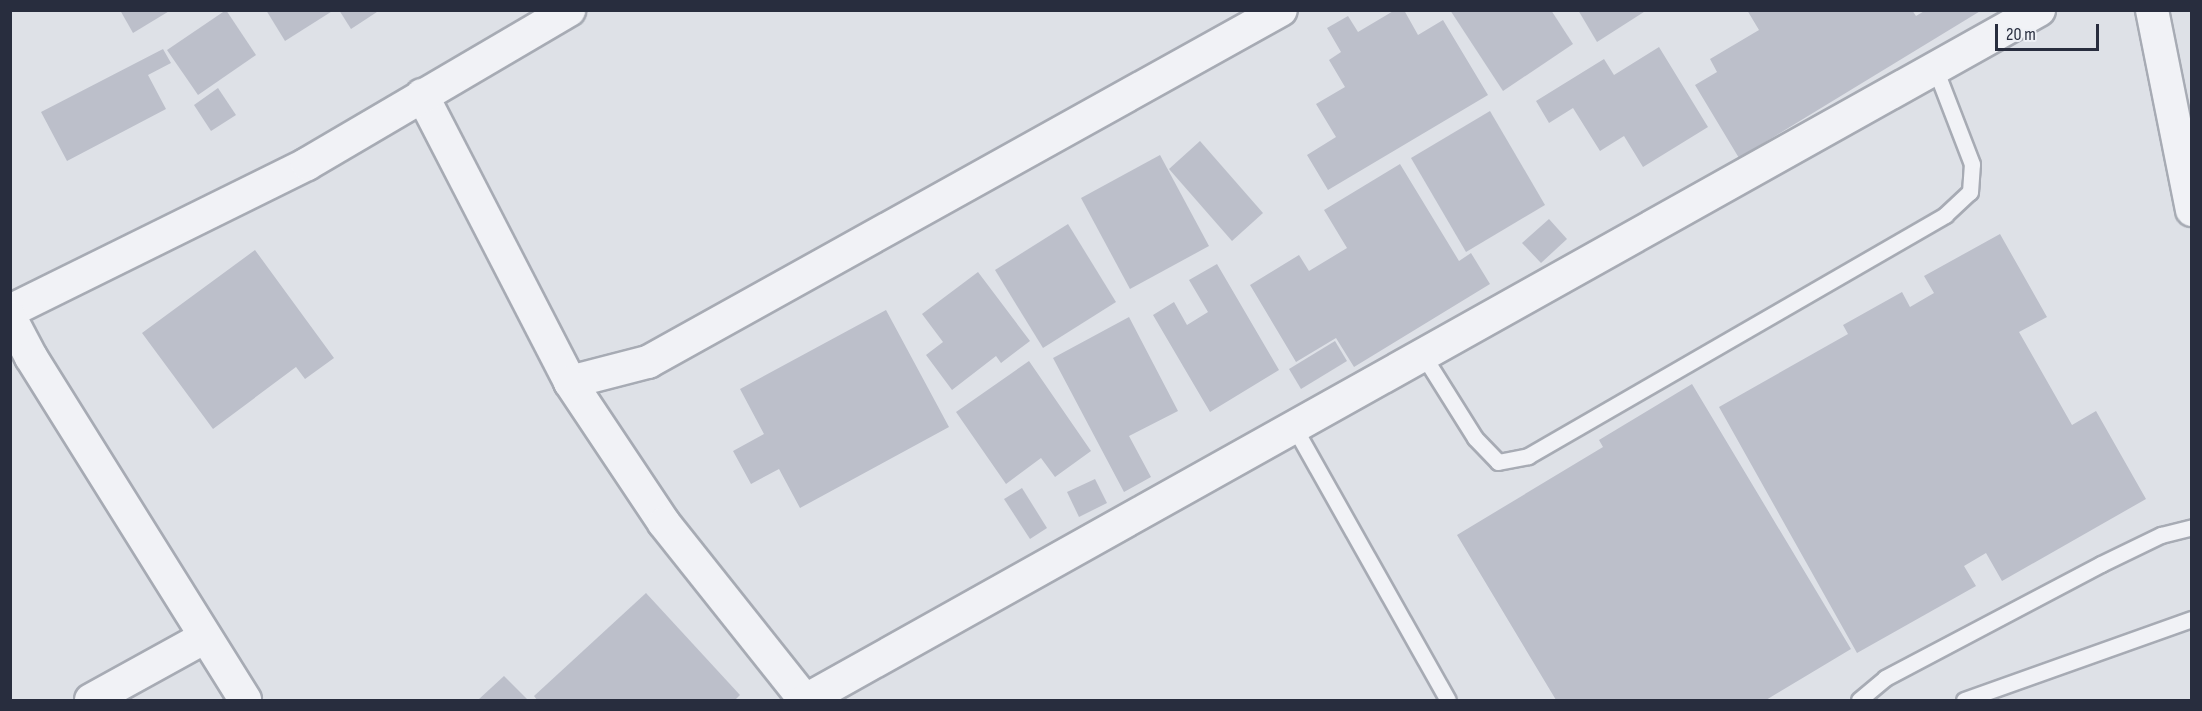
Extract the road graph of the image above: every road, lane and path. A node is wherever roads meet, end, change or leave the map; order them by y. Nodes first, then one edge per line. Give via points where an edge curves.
1 (568, 10) edge
2 (1281, 10) edge
3 (2039, 10) edge
4 (2152, 10) edge
5 (1935, 69) junction
6 (422, 95) junction
7 (2192, 210) edge
8 (10, 311) edge
9 (10, 316) edge
10 (1423, 355) junction
11 (570, 382) junction
12 (1294, 427) junction
13 (2192, 527) edge
14 (2192, 619) edge
15 (206, 637) junction
16 (816, 698) edge
17 (91, 700) edge
18 (245, 700) edge
19 (1448, 700) edge
20 (1859, 700) edge
21 (1964, 700) edge

1 - 6 street
2 - 11 street via 648,362
3 - 5 street
4 - 7 street
5 - 10 street
5 - 10 lane via 1972,164 1971,192 1945,215 1528,456 1498,462 1475,438
6 - 8 street via 307,164
6 - 11 street
9 - 15 street via 31,357
10 - 12 street
11 - 16 street via 663,523
12 - 16 street
12 - 19 lane
13 - 20 lane via 2161,535 2101,564 1885,678
14 - 21 lane
15 - 17 street
15 - 18 street

